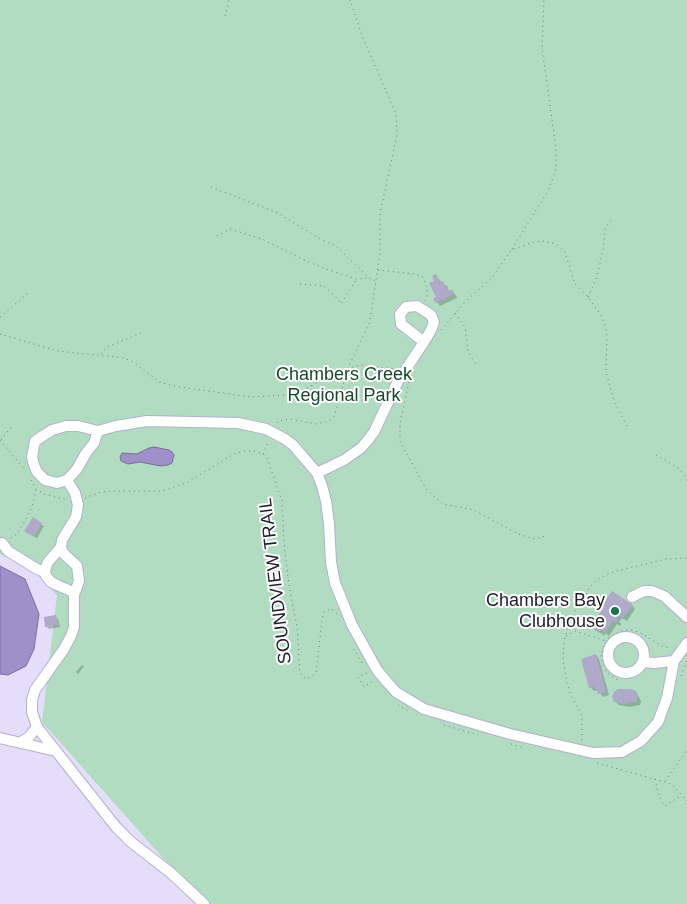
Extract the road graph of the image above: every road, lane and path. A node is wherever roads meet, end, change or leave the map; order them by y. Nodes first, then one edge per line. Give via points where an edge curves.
1 (229, 0) edge
2 (350, 0) edge
3 (544, 0) edge
4 (225, 16) dead end
5 (211, 186) dead end
6 (612, 220) dead end
7 (217, 236) dead end
8 (511, 250) junction
9 (377, 270) junction
10 (369, 278) junction
11 (356, 279) junction
12 (376, 281) junction
13 (300, 284) dead end
14 (28, 293) dead end
15 (588, 297) junction
16 (422, 308) junction
17 (455, 313) junction
18 (0, 317) edge
19 (141, 333) dead end
20 (0, 334) edge
21 (438, 334) dead end
22 (424, 342) junction
23 (101, 355) junction
24 (476, 364) dead end
25 (348, 368) junction
26 (405, 372) junction
27 (277, 424) dead end
28 (12, 427) dead end
29 (628, 428) dead end
30 (98, 431) junction
31 (0, 440) edge
32 (269, 441) dead end
33 (262, 454) junction
34 (656, 455) dead end
35 (317, 473) junction
36 (67, 480) junction
37 (687, 481) edge
38 (36, 489) junction
39 (78, 501) junction
40 (546, 536) dead end
41 (2, 543) joint
42 (61, 547) junction
43 (687, 558) edge
44 (45, 572) junction
45 (75, 590) junction
46 (585, 593) junction
47 (632, 597) dead end
48 (595, 600) dead end
49 (687, 617) edge
50 (339, 618) dead end
51 (571, 619) junction
52 (575, 631) junction
53 (565, 636) junction
54 (606, 641) junction
55 (687, 643) edge
56 (353, 647) dead end
57 (676, 657) junction
58 (644, 662) dead end
59 (687, 664) edge
60 (364, 667) dead end
61 (368, 673) joint
62 (617, 680) dead end
63 (396, 703) dead end
64 (414, 714) dead end
65 (443, 725) dead end
66 (37, 726) junction
67 (478, 735) dead end
68 (0, 738) edge
69 (22, 742) junction
70 (506, 743) dead end
71 (581, 745) dead end
72 (525, 748) dead end
73 (56, 750) junction
74 (687, 750) edge
75 (597, 763) dead end
76 (655, 778) junction
77 (664, 781) junction
78 (682, 795) junction
79 (687, 802) edge
80 (204, 904) edge

1 - 4 path
2 - 9 path via 396,114 397,134 380,214
3 - 8 path via 542,48 556,169 549,189
5 - 10 path via 278,213 336,246
6 - 15 path via 605,230 603,250
7 - 11 path via 230,229 262,238 304,260
8 - 15 path via 534,242 556,244 565,252 574,284
8 - 17 path via 492,278
9 - 12 path
9 - 16 path via 415,274 422,278 427,295
10 - 11 path
10 - 12 path
11 - 13 path via 341,304 324,286
12 - 25 path via 370,321
14 - 18 path
15 - 29 path via 602,315 607,332 606,371 615,403
16 - 22 street via 434,322
16 - 22 street via 406,307 399,317 404,328
17 - 21 path
17 - 24 path via 465,328 468,352
19 - 23 path via 107,347
20 - 23 path via 58,351
22 - 26 street
23 - 25 path via 124,358 159,382 250,397 301,391
25 - 26 path via 394,368
25 - 27 path via 334,417 316,424 290,419
26 - 35 street via 368,440 344,460
26 - 40 path via 411,376 400,423 400,441 426,489 443,504 474,510 518,534 534,539
28 - 31 path
30 - 35 street via 154,421 253,425 285,438
30 - 36 street via 94,443
30 - 36 street via 78,426 58,427 35,441 32,456 37,472 45,480 57,483
31 - 38 path via 23,466
32 - 33 path
33 - 39 path via 255,451 234,454 186,483 162,491 101,492
33 - 50 path, SOUNDVIEW TRAIL via 267,458 282,501 300,673 306,679 316,672 324,613 330,609
34 - 37 path via 680,469
35 - 57 street via 326,501 335,583 352,624 387,682 396,692 424,710 593,753 622,752 641,740 658,722
36 - 39 street
38 - 39 path via 58,499
38 - 41 path via 32,507 17,534
39 - 42 street via 76,516
41 - 44 street via 8,551
42 - 44 street via 48,562
42 - 45 street via 79,570 80,581
43 - 46 path via 666,559 613,572 602,577
44 - 45 street via 51,582
45 - 66 street via 71,636 35,690 32,700
46 - 48 path
46 - 51 path
47 - 49 street via 652,591 664,596
51 - 52 path
51 - 53 path
52 - 53 path
52 - 54 path
53 - 71 path via 563,659 571,696 582,716
54 - 57 path via 616,633 632,630
54 - 62 path via 601,656 603,666
55 - 57 street
56 - 60 path
57 - 58 street via 654,664
57 - 59 path
61 - 61 path via 374,680 364,688 358,677
63 - 64 path
65 - 67 path
66 - 69 street
66 - 73 street
68 - 69 street
69 - 73 street
70 - 72 path
73 - 80 street via 131,842
74 - 77 path
75 - 76 path
76 - 77 path
76 - 78 path via 664,806
77 - 78 path via 672,784
78 - 79 path

